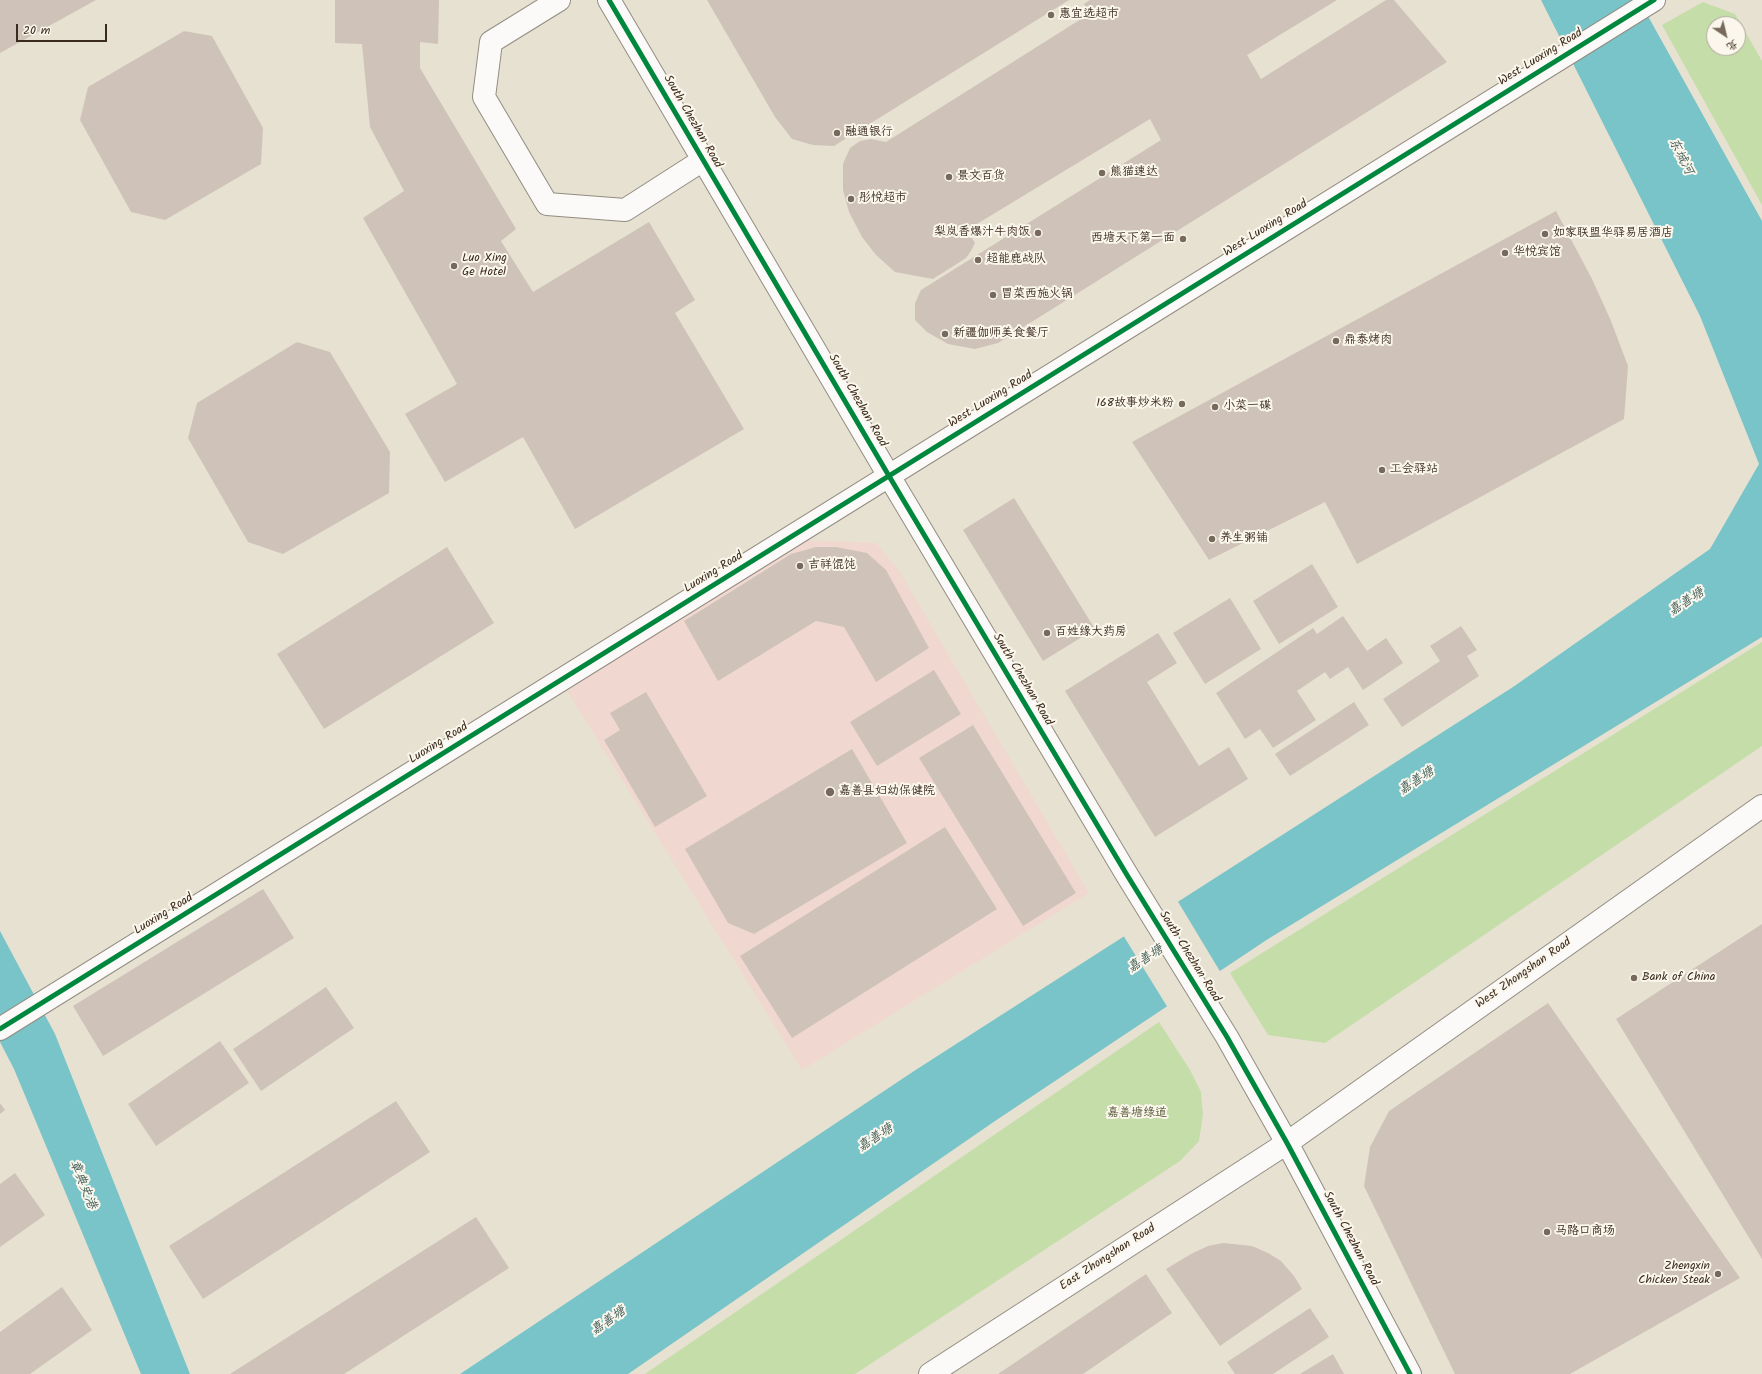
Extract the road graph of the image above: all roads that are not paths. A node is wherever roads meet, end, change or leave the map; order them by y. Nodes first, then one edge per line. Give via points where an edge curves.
1 (559, 0) edge
2 (609, 0) edge
3 (1654, 0) edge
4 (703, 160) junction
5 (889, 476) junction
6 (1762, 806) edge
7 (0, 1029) edge
8 (1287, 1142) junction
9 (930, 1374) edge
10 (1410, 1374) edge

1 - 4 street via 491,42 484,97 547,204 625,210
2 - 4 street, South Chezhan Road
3 - 5 street, West Luoxing Road
4 - 5 street, South Chezhan Road
5 - 7 street, Luoxing Road
5 - 8 street, South Chezhan Road via 1127,876 1227,1037
6 - 8 street, West Zhongshan Road
8 - 9 street, East Zhongshan Road
8 - 10 street, South Chezhan Road

